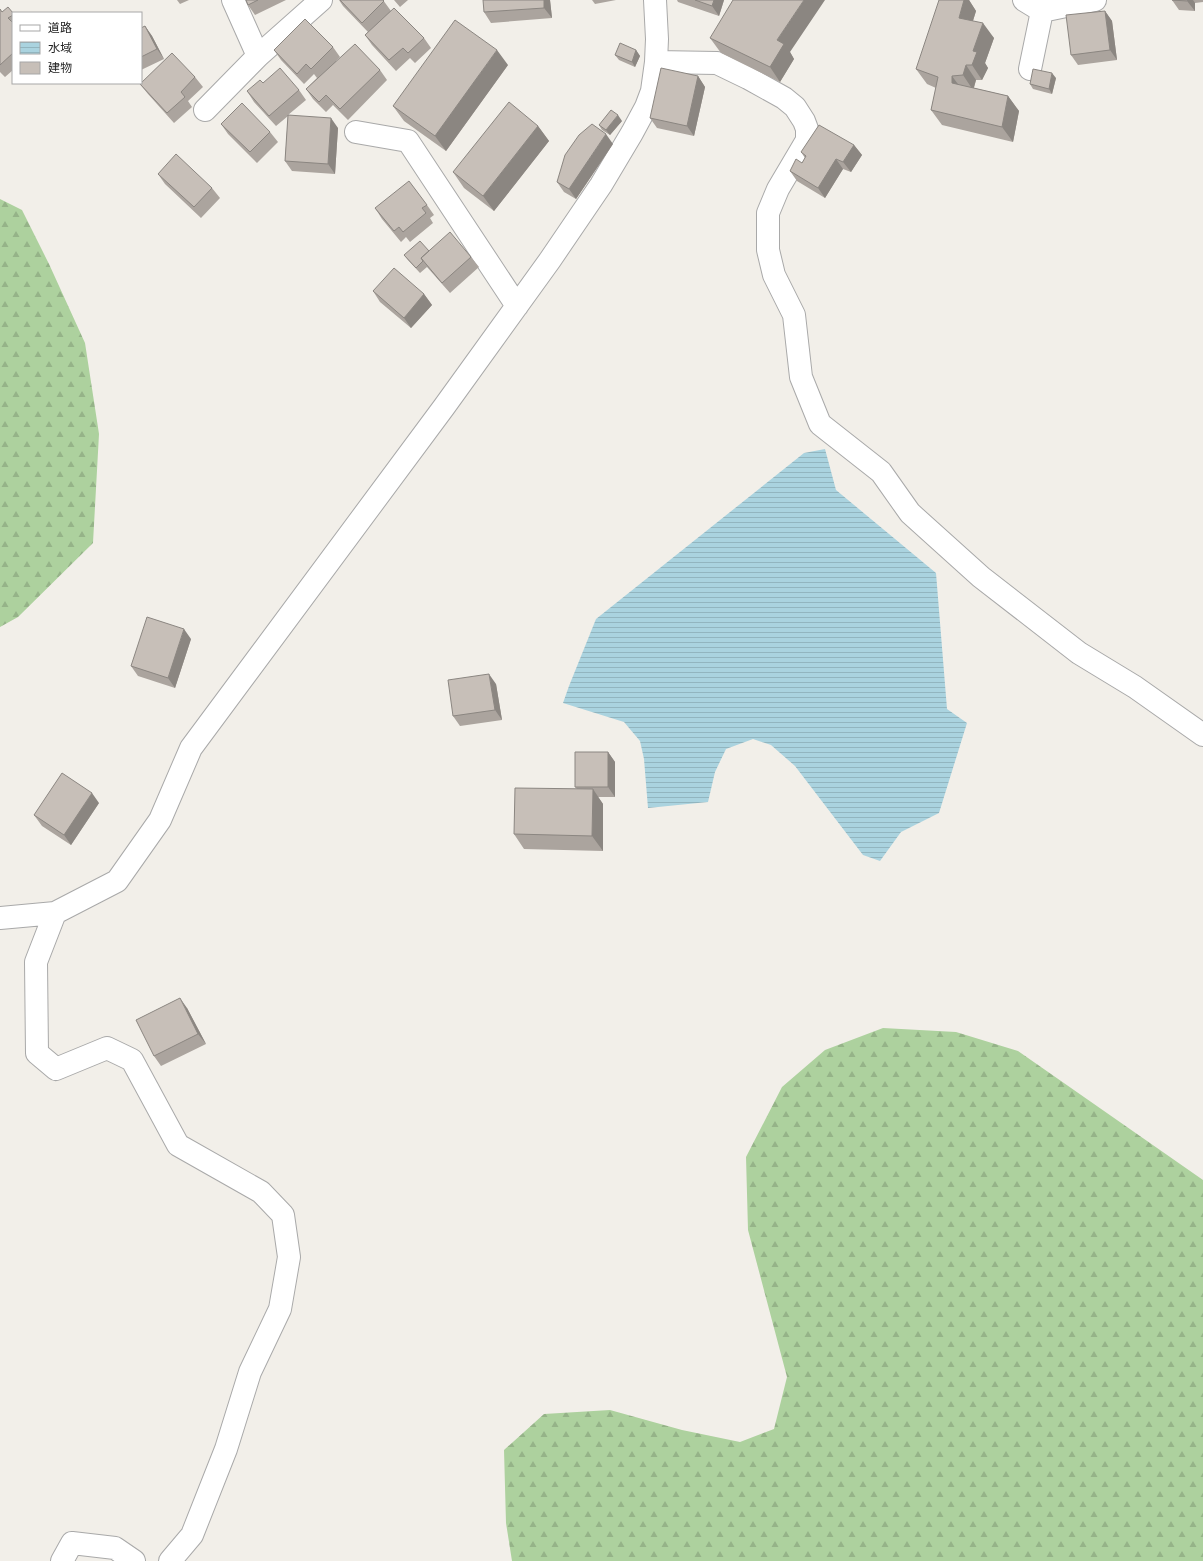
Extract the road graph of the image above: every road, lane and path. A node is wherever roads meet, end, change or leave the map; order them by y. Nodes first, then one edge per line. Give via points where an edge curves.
1 (233, 0) edge
2 (321, 0) edge
3 (1024, 0) edge
4 (1095, 0) edge
5 (655, 9) edge
6 (1042, 11) junction
7 (258, 56) junction
8 (656, 62) junction
9 (1030, 69) dead end
10 (205, 110) dead end
11 (356, 132) dead end
12 (517, 306) junction
13 (1203, 734) edge
14 (55, 913) junction
15 (0, 918) edge
16 (62, 1561) edge
17 (134, 1561) edge
18 (170, 1561) edge

1 - 7 street
2 - 7 street
3 - 6 street
4 - 6 street
5 - 8 street
6 - 9 street
7 - 10 street
8 - 12 street via 652,91 632,133 601,185
8 - 13 street via 717,63 784,98 795,107 804,122 807,140 778,189 768,213 768,250 774,275 794,315 801,377 820,424 880,472 910,513 980,577 1079,653 1135,687
11 - 12 street via 408,141
12 - 14 street via 191,748 160,820 117,881
14 - 15 street
14 - 18 street via 36,962 37,1053 56,1069 107,1048 132,1060 178,1145 261,1192 283,1215 289,1257 280,1309 250,1372 226,1449 192,1535
16 - 17 street via 72,1543 115,1548

